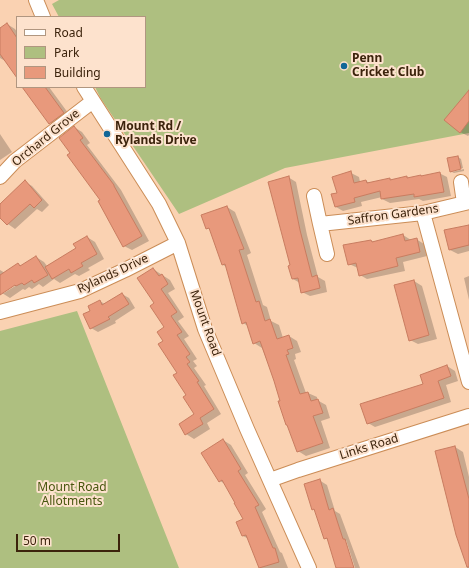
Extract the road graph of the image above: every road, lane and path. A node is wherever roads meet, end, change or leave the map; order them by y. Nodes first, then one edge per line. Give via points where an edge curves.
1 (36, 0) edge
2 (43, 16) edge
3 (85, 88) edge
4 (92, 100) junction
5 (0, 177) edge
6 (461, 182) dead end
7 (314, 196) dead end
8 (467, 203) edge
9 (423, 213) junction
10 (320, 224) junction
11 (178, 243) junction
12 (327, 254) dead end
13 (0, 312) edge
14 (469, 382) edge
15 (469, 416) edge
16 (270, 480) junction
17 (309, 568) edge

1 - 2 street
3 - 4 street, Mount Road
4 - 5 street, Orchard Grove via 15,161
4 - 11 street, Mount Road via 159,204
6 - 8 street, Saffron Gardens
7 - 10 street
8 - 9 street, Saffron Gardens
9 - 10 street, Saffron Gardens
9 - 14 street
10 - 12 street
11 - 13 street, Rylands Drive via 80,291
11 - 16 street, Mount Road via 205,329
15 - 16 street, Links Road
16 - 17 street, Mount Road

